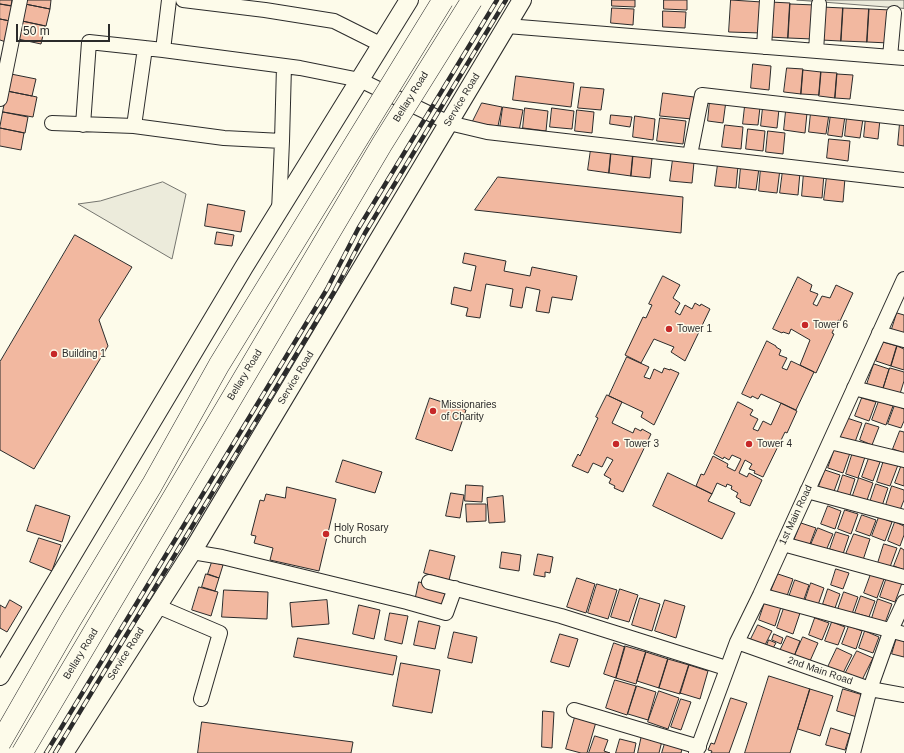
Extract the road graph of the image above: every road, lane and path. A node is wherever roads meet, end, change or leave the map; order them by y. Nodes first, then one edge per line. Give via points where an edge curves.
1 (20, 0) edge
2 (169, 0) edge
3 (184, 0) edge
4 (409, 0) edge
5 (443, 0) edge
6 (472, 0) edge
7 (522, 0) edge
8 (767, 0) edge
9 (211, 1) edge
10 (819, 4) dead end
11 (894, 13) dead end
12 (506, 26) junction
13 (382, 45) junction
14 (764, 47) junction
15 (144, 48) junction
16 (163, 50) junction
17 (816, 51) junction
18 (890, 57) junction
19 (904, 58) edge
20 (284, 66) junction
21 (360, 80) junction
22 (0, 99) edge
23 (904, 118) edge
24 (449, 123) junction
25 (52, 124) dead end
26 (83, 125) junction
27 (134, 126) junction
28 (282, 142) junction
29 (690, 155) junction
30 (904, 180) edge
31 (279, 211) junction
32 (903, 282) edge
33 (879, 333) junction
34 (904, 340) edge
35 (854, 388) junction
36 (904, 400) edge
37 (830, 442) junction
38 (904, 460) edge
39 (807, 491) junction
40 (904, 517) edge
41 (783, 544) junction
42 (192, 552) junction
43 (904, 577) edge
44 (429, 582) dead end
45 (455, 588) junction
46 (760, 596) junction
47 (904, 602) edge
48 (157, 606) junction
49 (898, 632) edge
50 (737, 642) junction
51 (726, 668) junction
52 (0, 676) edge
53 (870, 689) junction
54 (904, 695) edge
55 (201, 699) dead end
56 (574, 710) dead end
57 (0, 743) edge
58 (698, 750) edge
59 (22, 753) edge
60 (64, 753) edge
61 (853, 753) edge

1 - 22 street
2 - 16 street
3 - 9 street
4 - 13 main road
5 - 57 highway, bridge via 219,366
6 - 59 highway, Bellary Road, bridge via 382,144
7 - 12 main road, Service Road
8 - 14 street
9 - 13 street via 334,21
10 - 17 street
11 - 18 street
12 - 14 street
12 - 24 main road, Service Road
13 - 21 main road
14 - 17 street
15 - 16 street
15 - 26 street via 89,42
15 - 27 street
16 - 20 street
17 - 18 street
18 - 19 street
20 - 21 street
20 - 28 street
21 - 24 street
21 - 31 main road
23 - 29 street via 702,95
24 - 29 street via 487,132
24 - 42 main road, Service Road
25 - 26 street
26 - 27 street
27 - 28 street via 224,138
28 - 31 street
29 - 30 street
31 - 52 main road
32 - 33 street, 1st Main Road
33 - 34 street
33 - 35 street, 1st Main Road
35 - 36 street
35 - 37 street, 1st Main Road
37 - 38 street
37 - 39 street, 1st Main Road
39 - 40 street
39 - 41 street, 1st Main Road
41 - 43 street
41 - 46 street, 1st Main Road
42 - 45 street via 222,557 446,613
42 - 48 main road, Service Road
44 - 45 street
45 - 51 street via 561,616
46 - 49 street
46 - 50 street, 1st Main Road
47 - 49 street
48 - 55 street via 220,632
48 - 60 main road, Service Road
49 - 53 street
50 - 51 street, 1st Main Road
50 - 53 street, 2nd Main Road
51 - 58 street, 1st Main Road
53 - 54 street, 2nd Main Road
53 - 61 street
56 - 58 street

